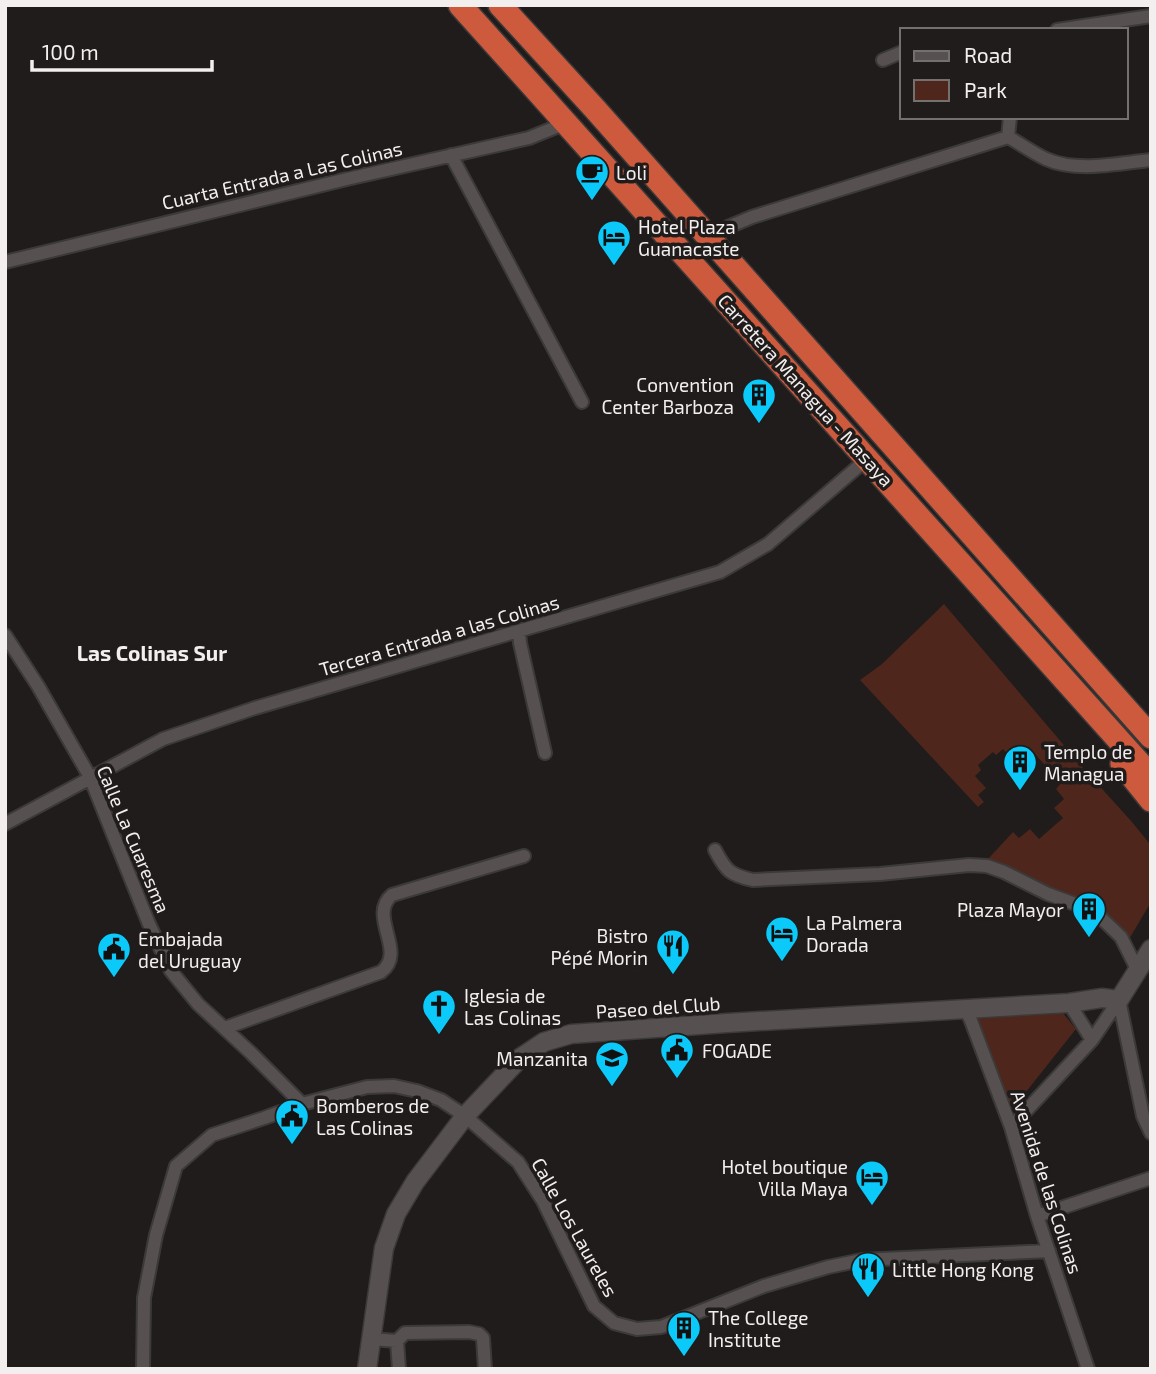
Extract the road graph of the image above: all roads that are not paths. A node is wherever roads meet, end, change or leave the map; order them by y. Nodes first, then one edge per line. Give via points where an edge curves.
1 (460, 5) edge
2 (500, 5) edge
3 (1151, 16) edge
4 (1070, 28) edge
5 (900, 53) edge
6 (883, 60) dead end
7 (1010, 119) edge
8 (566, 123) junction
9 (1008, 137) junction
10 (451, 155) junction
11 (1151, 160) edge
12 (710, 239) junction
13 (5, 262) edge
14 (582, 402) dead end
15 (867, 459) junction
16 (519, 631) junction
17 (5, 635) edge
18 (1124, 707) junction
19 (1092, 709) junction
20 (1151, 737) edge
21 (1151, 749) edge
22 (545, 753) dead end
23 (1151, 776) edge
24 (90, 777) junction
25 (1151, 800) edge
26 (6, 823) edge
27 (715, 850) dead end
28 (524, 856) dead end
29 (1151, 949) edge
30 (1138, 971) junction
31 (1119, 1000) junction
32 (1069, 1003) junction
33 (965, 1010) junction
34 (225, 1028) junction
35 (1093, 1040) junction
36 (302, 1104) junction
37 (465, 1116) junction
38 (1011, 1127) junction
39 (1151, 1133) edge
40 (1151, 1178) edge
41 (1037, 1216) junction
42 (1049, 1251) junction
43 (371, 1339) junction
44 (397, 1341) junction
45 (143, 1369) edge
46 (367, 1369) edge
47 (399, 1369) edge
48 (485, 1369) edge
49 (1088, 1369) edge

1 - 8 highway, Carretera Managua - Masaya
2 - 12 highway, Carretera Managua - Masaya
3 - 4 street
5 - 6 street
7 - 9 street
8 - 10 street, Cuarta Entrada a Las Colinas via 529,138
8 - 15 highway, Carretera Managua - Masaya
9 - 11 street via 1063,165
9 - 12 street via 752,217
10 - 13 street, Cuarta Entrada a Las Colinas
10 - 14 street
12 - 18 highway, Carretera Managua - Masaya
15 - 16 street, Tercera Entrada a las Colinas via 768,544 720,572
15 - 19 highway, Carretera Managua - Masaya
16 - 22 street
16 - 24 street, Tercera Entrada a las Colinas via 163,739
17 - 24 street, Calle La Cuaresma
18 - 20 highway, Carretera Managua - Masaya
18 - 21 highway
19 - 23 highway, Carretera Managua - Masaya
19 - 25 highway via 1110,748
24 - 26 street, Tercera Entrada a las Colinas
24 - 34 street, Calle La Cuaresma via 171,971
27 - 30 street via 724,867 753,880 987,866 1094,911 1121,937
28 - 34 street via 392,895 383,912 391,950 381,972
29 - 30 street
30 - 31 street
31 - 32 street, Paseo del Club
31 - 35 street
31 - 39 street via 1143,1116
32 - 33 street, Paseo del Club
32 - 35 street
33 - 37 street, Paseo del Club via 571,1034 544,1042 520,1058
33 - 38 street, Avenida de las Colinas
34 - 36 street, Calle La Cuaresma
35 - 38 street
36 - 37 street, Calle Los Laureles via 367,1087 394,1086 441,1100
36 - 45 street, Calle Los Laureles via 212,1135 176,1166 144,1298
37 - 42 street, Calle Los Laureles via 518,1162 543,1201 594,1306 614,1323 637,1329 661,1327 764,1286 828,1267 862,1261
37 - 43 street, Paseo del Club via 396,1214 384,1248
38 - 41 street, Avenida de las Colinas
40 - 41 street
41 - 42 street, Avenida de las Colinas
42 - 49 street, Avenida de las Colinas
43 - 44 street
43 - 46 street, Paseo del Club
44 - 47 street
44 - 48 street via 405,1334 479,1334

